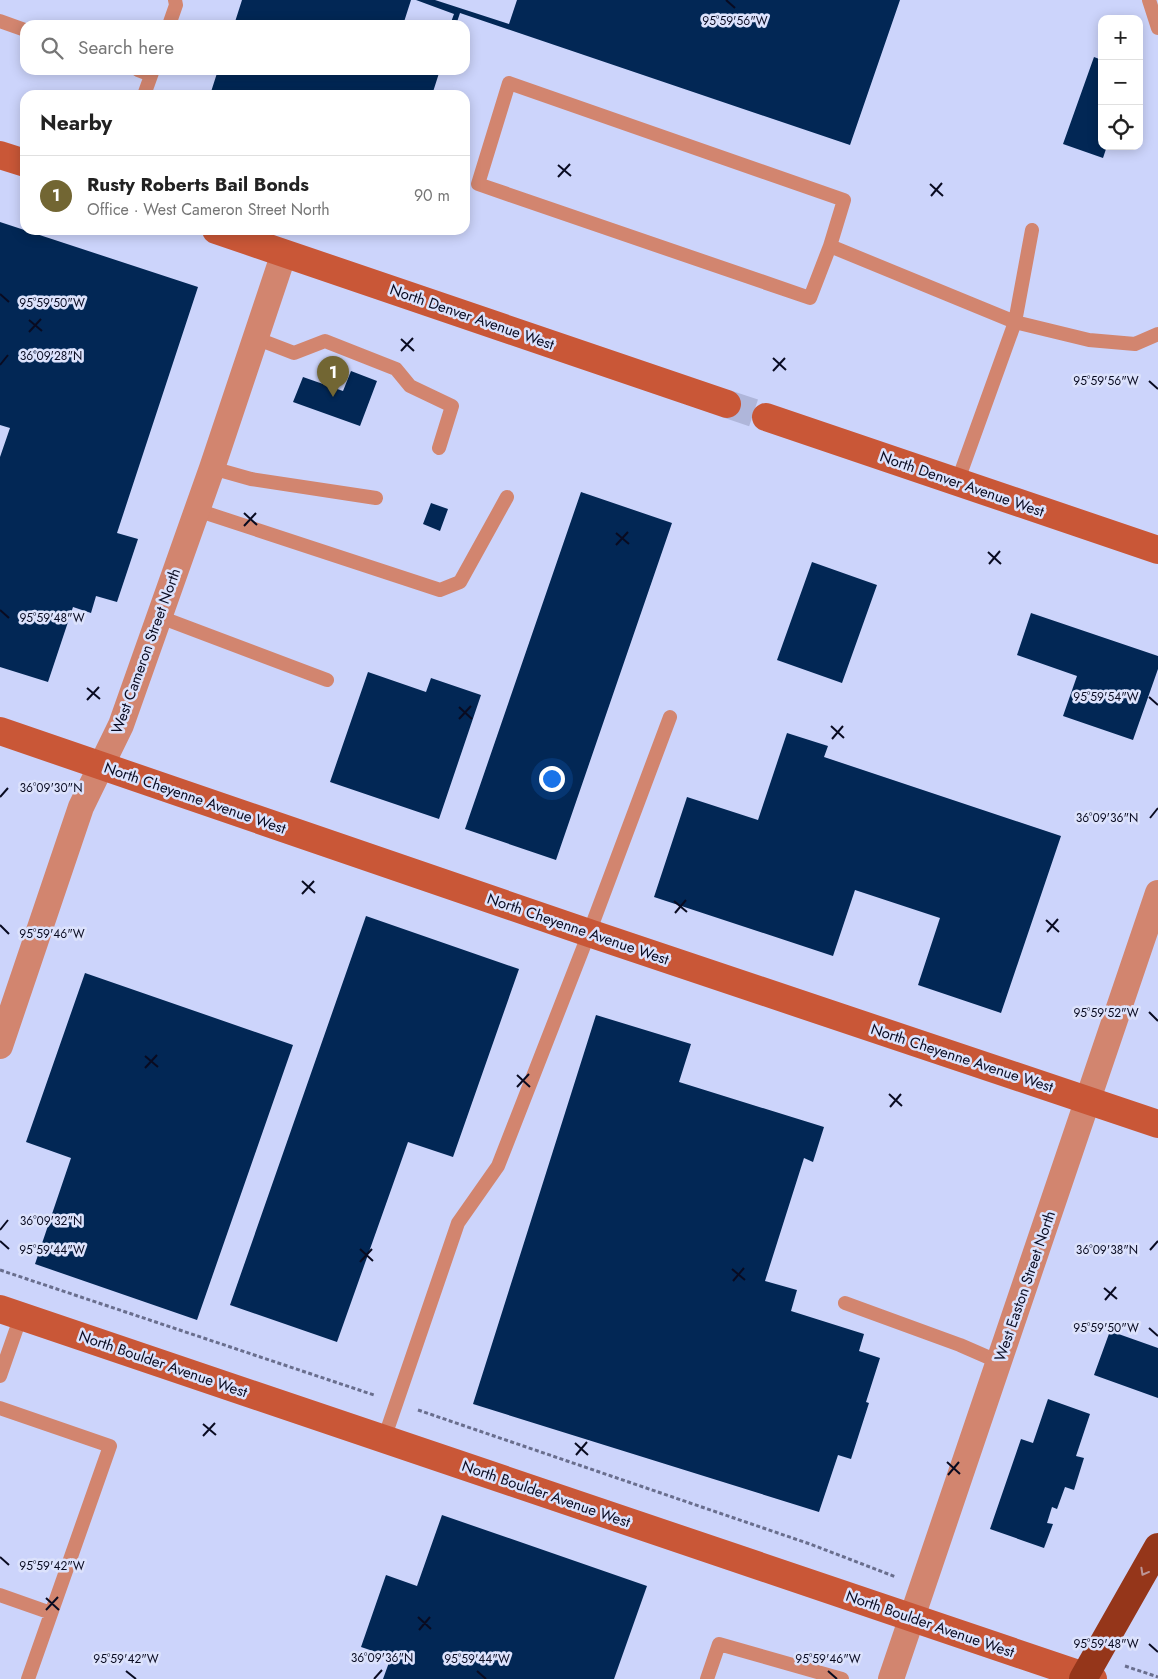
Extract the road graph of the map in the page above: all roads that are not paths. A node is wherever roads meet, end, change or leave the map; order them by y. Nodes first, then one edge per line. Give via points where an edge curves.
1 (175, 0) edge
2 (1149, 0) edge
3 (171, 20) edge
4 (0, 21) edge
5 (20, 28) edge
6 (1158, 28) edge
7 (151, 75) edge
8 (146, 90) edge
9 (0, 154) edge
10 (20, 161) edge
11 (1032, 230) dead end
12 (231, 235) edge
13 (830, 246) junction
14 (284, 253) junction
15 (1015, 322) junction
16 (1158, 334) edge
17 (255, 338) junction
18 (727, 404) tunnel mouth
19 (766, 417) tunnel mouth
20 (438, 448) dead end
21 (212, 468) junction
22 (957, 483) junction
23 (507, 497) dead end
24 (376, 498) dead end
25 (196, 510) junction
26 (1158, 550) edge
27 (160, 617) junction
28 (327, 680) dead end
29 (670, 717) dead end
30 (0, 731) edge
31 (101, 766) junction
32 (1158, 893) edge
33 (589, 934) junction
34 (5, 1017) edge
35 (0, 1046) edge
36 (1088, 1100) junction
37 (1158, 1124) edge
38 (845, 1304) dead end
39 (10, 1312) edge
40 (999, 1362) junction
41 (0, 1376) edge
42 (0, 1408) edge
43 (384, 1439) junction
44 (1158, 1547) edge
45 (0, 1596) edge
46 (51, 1613) junction
47 (912, 1618) junction
48 (28, 1679) edge
49 (707, 1679) edge
50 (842, 1679) edge
51 (891, 1679) edge
52 (1083, 1679) edge
53 (1093, 1679) edge

1 - 3 lane
2 - 6 lane
4 - 5 lane
7 - 8 lane
9 - 10 street
11 - 15 lane
12 - 14 street, North Denver Avenue West
13 - 13 lane via 844,200 509,83 478,184 810,298
13 - 15 lane
14 - 17 street, West Cameron Street North
14 - 18 street, North Denver Avenue West
15 - 16 lane via 1089,340 1135,344
15 - 22 lane
17 - 20 lane via 294,353 325,341 396,369 410,386 452,406
17 - 21 street, West Cameron Street North
19 - 22 street, North Denver Avenue West
21 - 24 lane via 251,479
21 - 25 street, West Cameron Street North
22 - 26 street, North Denver Avenue West
23 - 25 lane via 460,582 440,590
25 - 27 street, West Cameron Street North
27 - 28 lane
27 - 31 street, West Cameron Street North via 121,725
29 - 33 lane
30 - 31 street, North Cheyenne Avenue West
31 - 33 street, North Cheyenne Avenue West
31 - 34 street, West Cameron Street North via 81,807
32 - 36 street, West Easton Street North
33 - 36 street, North Cheyenne Avenue West
33 - 43 lane via 498,1166 458,1223
34 - 35 street, West Cameron Street North
36 - 37 street, North Cheyenne Avenue West
36 - 40 street, West Easton Street North
38 - 40 lane
39 - 41 lane
39 - 43 street, North Boulder Avenue West
40 - 47 street, West Easton Street North
42 - 46 lane via 110,1446
43 - 47 street, North Boulder Avenue West
44 -> 52 highway
45 - 46 lane
46 - 48 lane
47 - 51 street, West Easton Street North
47 - 53 street, North Boulder Avenue West
49 - 50 lane via 719,1644

